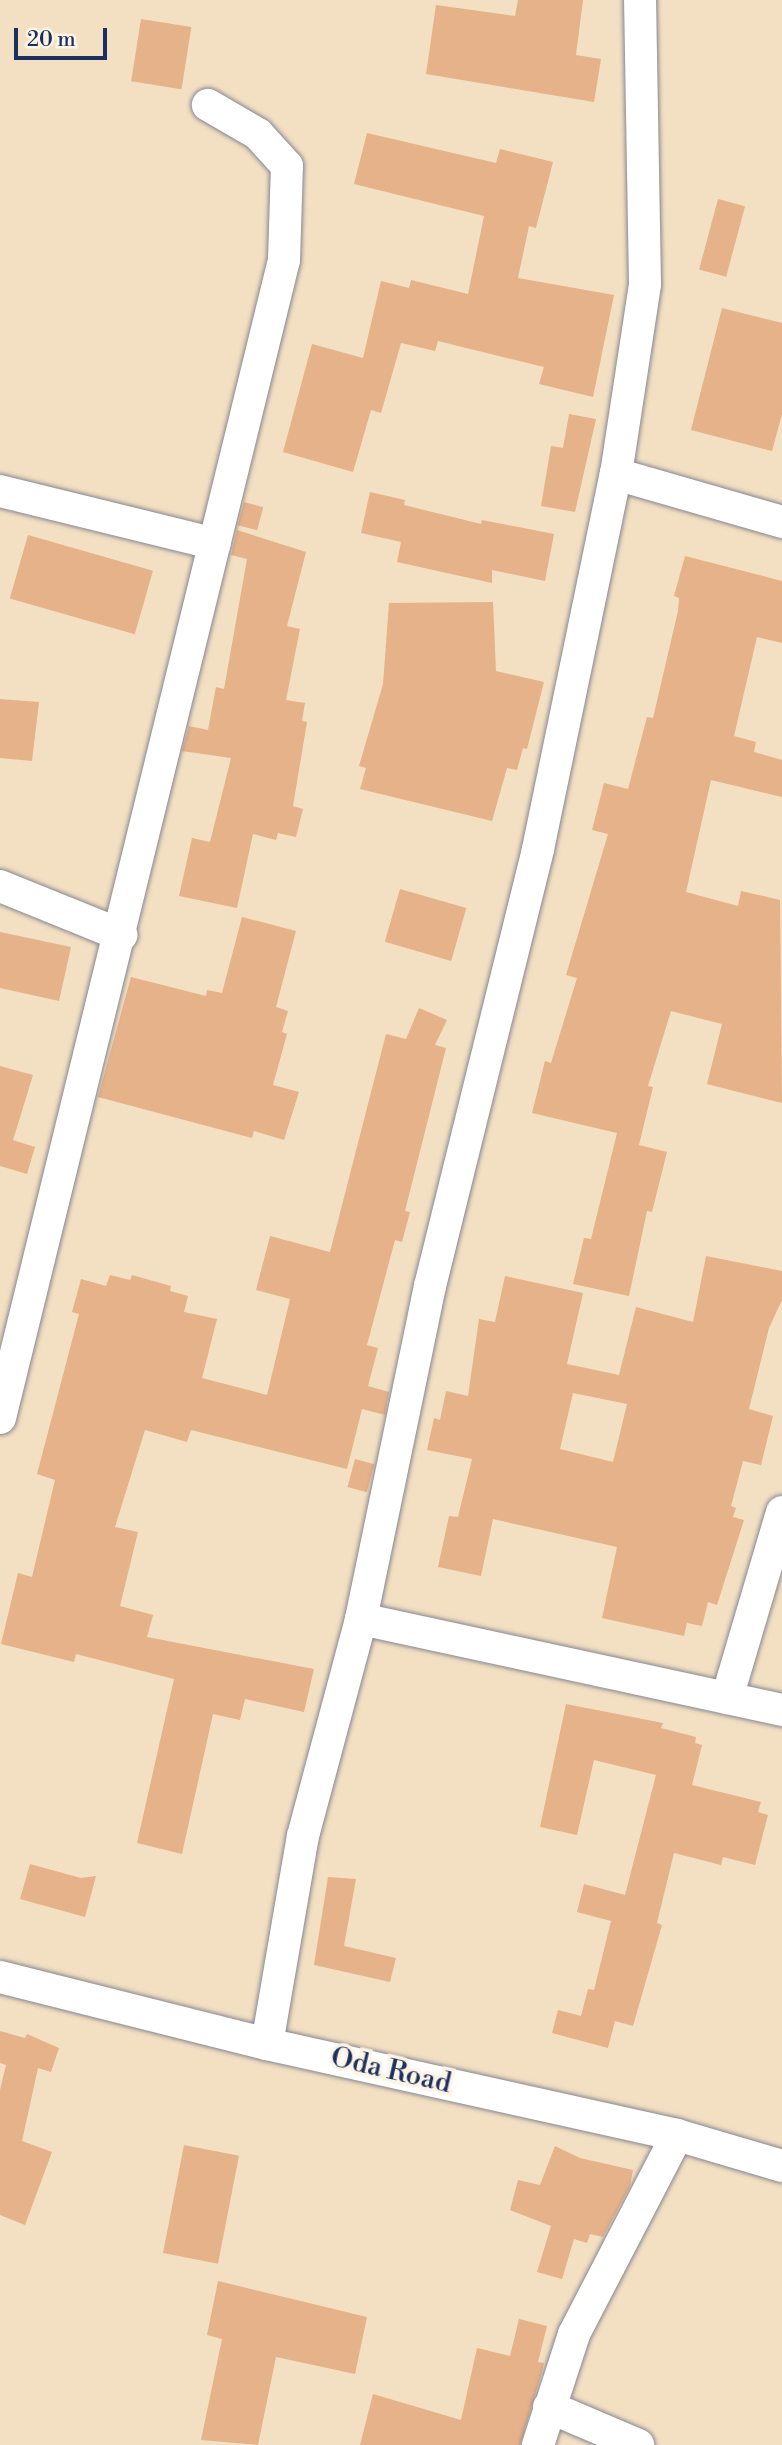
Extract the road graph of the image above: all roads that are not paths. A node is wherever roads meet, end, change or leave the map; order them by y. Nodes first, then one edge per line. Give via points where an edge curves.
1 (640, 0) edge
2 (208, 105) dead end
3 (616, 474) junction
4 (0, 491) edge
5 (782, 522) edge
6 (215, 544) junction
7 (0, 886) edge
8 (121, 935) junction
9 (0, 1418) edge
10 (782, 1512) edge
11 (361, 1619) junction
12 (727, 1698) junction
13 (782, 1710) edge
14 (0, 1977) edge
15 (267, 2044) junction
16 (677, 2136) junction
17 (782, 2166) edge
18 (549, 2407) junction
19 (538, 2445) edge
20 (638, 2445) edge

1 - 3 street via 645,284
2 - 6 street via 258,134 287,166 289,201 284,260
3 - 5 street
3 - 11 street via 538,849 430,1286
4 - 6 street
6 - 8 street
7 - 8 street
8 - 9 street
10 - 12 street
11 - 12 street
11 - 15 street via 303,1836
12 - 13 street
14 - 15 street, Oda Road
15 - 16 street, Oda Road
16 - 17 street, Oda Road
16 - 18 street via 574,2334
18 - 19 street
18 - 20 street

